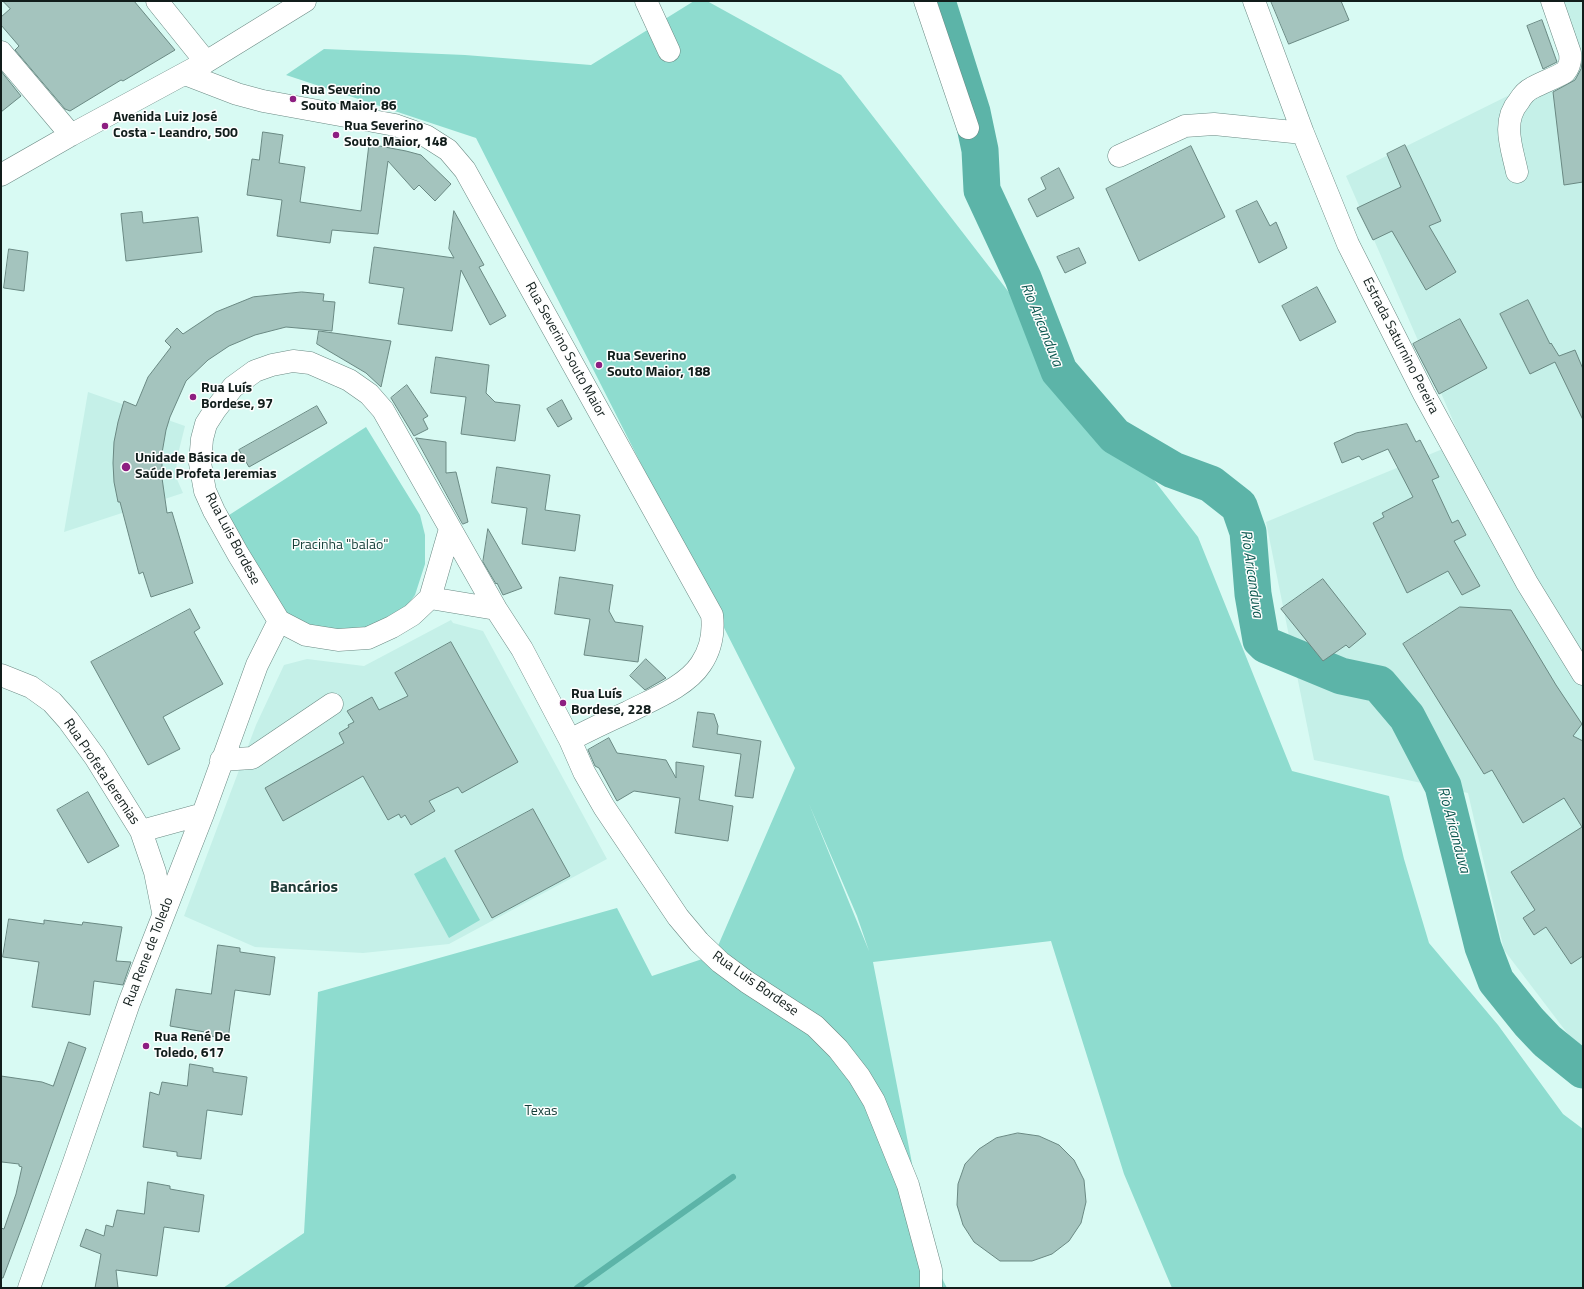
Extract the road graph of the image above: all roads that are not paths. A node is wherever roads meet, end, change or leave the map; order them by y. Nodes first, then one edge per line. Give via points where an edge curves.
1 (157, 1) edge
2 (305, 1) edge
3 (925, 1) edge
4 (1254, 1) edge
5 (1552, 1) edge
6 (645, 2) edge
7 (669, 51) dead end
8 (1, 52) edge
9 (206, 62) junction
10 (185, 74) junction
11 (968, 128) dead end
12 (1303, 133) junction
13 (71, 135) junction
14 (1119, 156) dead end
15 (1517, 172) dead end
16 (1, 175) edge
17 (450, 529) junction
18 (430, 598) junction
19 (496, 609) junction
20 (279, 621) junction
21 (1583, 674) edge
22 (1, 675) edge
23 (332, 704) dead end
24 (570, 740) junction
25 (221, 760) junction
26 (203, 814) junction
27 (141, 831) junction
28 (164, 912) junction
29 (29, 1288) edge
30 (931, 1288) edge

1 - 9 street
2 - 9 street
3 - 11 street
4 - 12 street, Estrada Saturnino Pereira
5 - 15 street via 1571,61 1565,72 1531,89 1513,108 1508,122 1508,133
6 - 7 street
8 - 13 street
9 - 10 street
10 - 13 street
10 - 24 street, Rua Severino Souto Maior via 236,94 263,101 395,125 426,136 448,150 465,170 712,614 713,628 708,652 690,677 664,694
12 - 14 street via 1214,124 1185,126
12 - 21 street, Estrada Saturnino Pereira via 1348,244 1424,394 1527,583
13 - 16 street
17 - 18 street
17 - 19 street, Rua Luis Bordese
17 - 20 street, Rua Luis Bordese via 383,410 369,394 349,380 310,363 293,360 255,371 233,387 206,424 200,463 205,491 214,511
18 - 19 street
18 - 20 street via 412,615 368,638 338,640 306,635
19 - 24 street, Rua Luis Bordese via 522,649
20 - 25 street, Rua Rene de Toledo via 257,665
22 - 27 street, Rua Profeta Jeremias via 31,687 52,702 95,757
23 - 25 street via 252,758
24 - 30 street, Rua Luis Bordese via 584,772 616,828 678,917 699,942 720,962 814,1026 838,1049 859,1076 874,1101 908,1185 931,1270
25 - 26 street, Rua Rene de Toledo
26 - 27 street, Rua Profeta Jeremias
26 - 28 street, Rua Rene de Toledo
27 - 28 street, Rua Profeta Jeremias via 155,872
28 - 29 street, Rua Rene de Toledo via 129,1002

